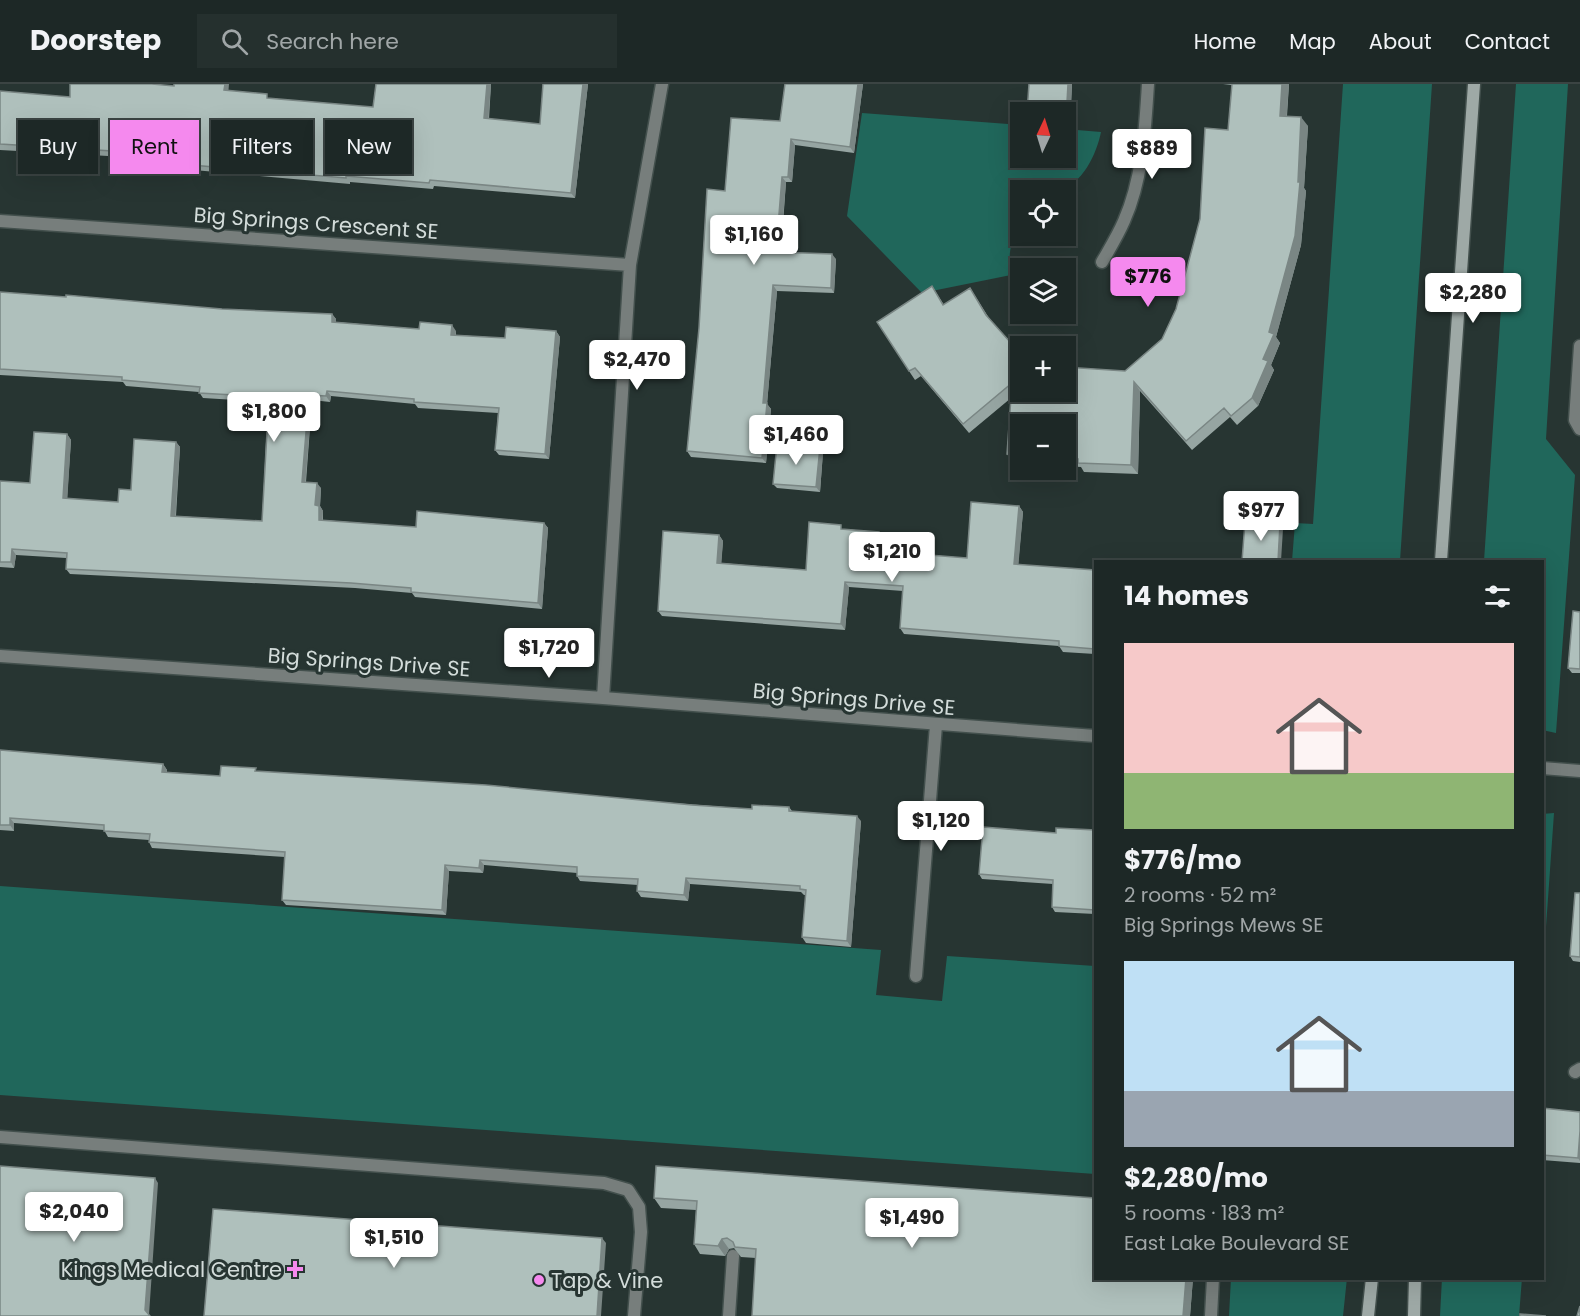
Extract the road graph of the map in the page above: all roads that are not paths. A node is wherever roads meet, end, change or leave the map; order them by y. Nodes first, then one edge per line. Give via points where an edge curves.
1 (662, 84) edge
2 (1148, 84) edge
3 (1474, 84) edge
4 (0, 221) edge
5 (1102, 262) dead end
6 (630, 264) junction
7 (1580, 346) edge
8 (1580, 429) edge
9 (1441, 560) edge
10 (0, 656) edge
11 (603, 698) junction
12 (936, 725) junction
13 (1094, 736) edge
14 (1544, 768) edge
15 (1580, 771) edge
16 (916, 976) dead end
17 (0, 1137) edge
18 (733, 1256) edge
19 (1213, 1280) edge
20 (1372, 1280) edge
21 (1415, 1280) edge
22 (634, 1316) edge
23 (729, 1316) edge
24 (1211, 1316) edge
25 (1368, 1316) edge
26 (1414, 1316) edge

1 - 6 street
2 - 5 street via 1137,178 1125,219
3 - 9 main road
4 - 6 street, Big Springs Crescent SE
6 - 11 street
7 - 8 street via 1575,420
10 - 11 street, Big Springs Drive SE
11 - 12 street, Big Springs Drive SE
12 - 13 street, Big Springs Drive SE
12 - 16 street
14 - 15 street
17 - 22 street via 604,1183 628,1190 639,1207 641,1232
18 - 23 street
19 - 24 street
20 - 25 main road
21 - 26 main road

